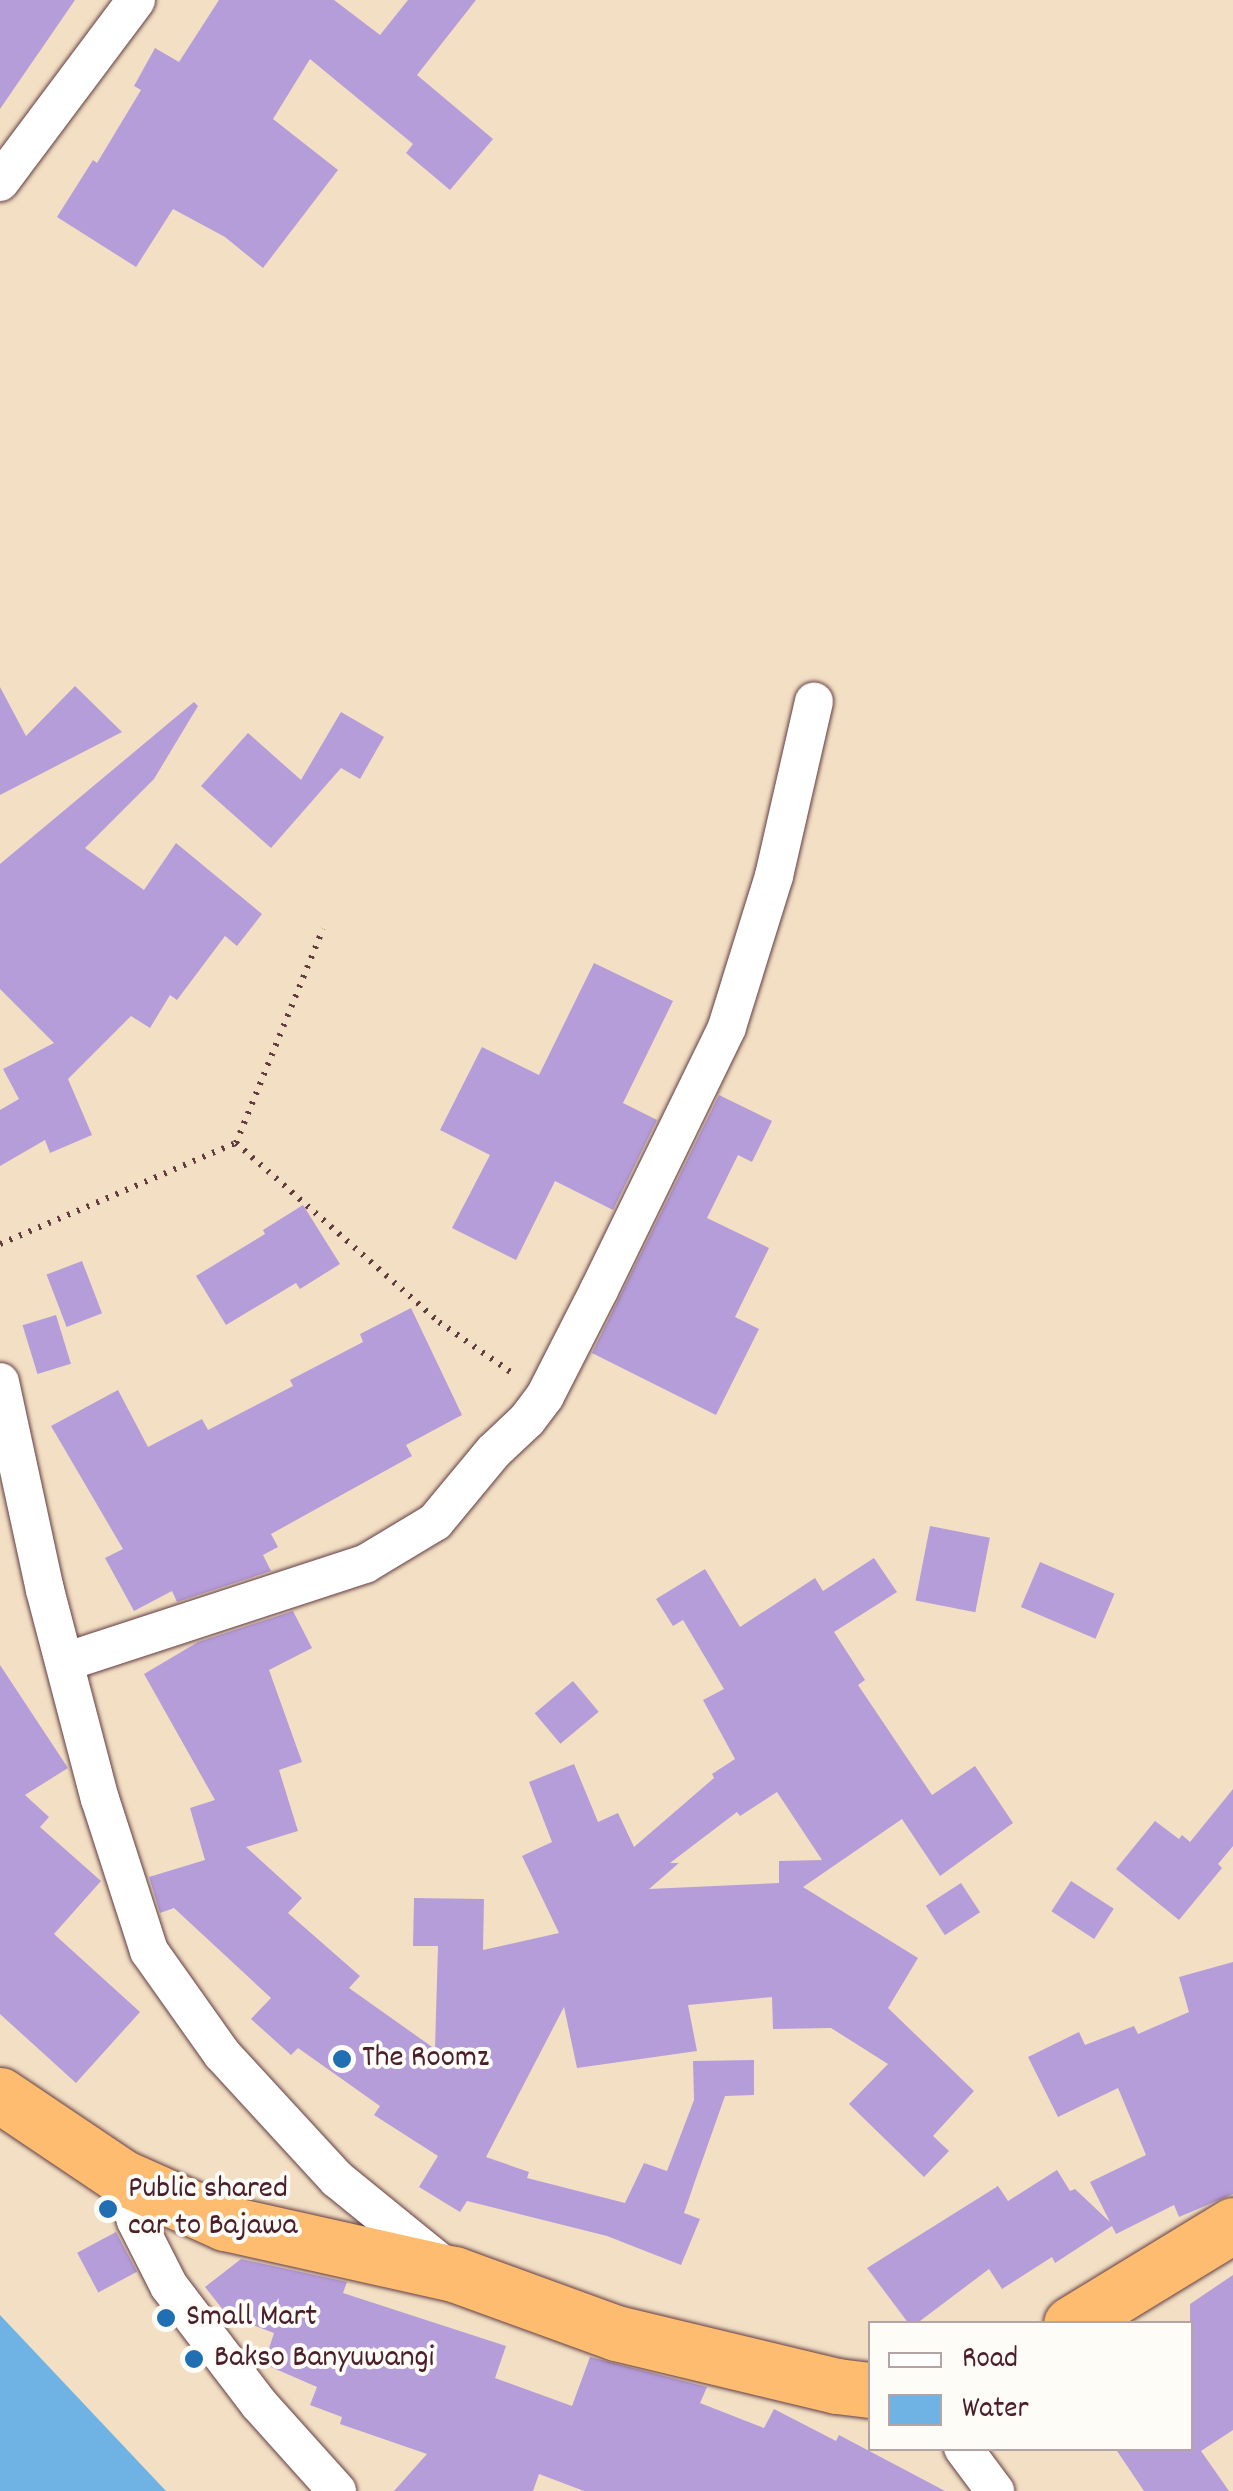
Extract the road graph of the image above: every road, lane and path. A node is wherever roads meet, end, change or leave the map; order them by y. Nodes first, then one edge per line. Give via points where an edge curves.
1 (136, 0) edge
2 (0, 182) edge
3 (814, 702) dead end
4 (323, 929) dead end
5 (236, 1144) junction
6 (0, 1244) edge
7 (0, 1382) edge
8 (545, 1396) junction
9 (65, 1662) junction
10 (0, 2095) edge
11 (122, 2177) junction
12 (1233, 2225) edge
13 (454, 2274) junction
14 (1076, 2321) edge
15 (868, 2390) edge
16 (965, 2451) edge
17 (337, 2491) edge
18 (996, 2491) edge

1 - 2 street
3 - 8 street via 774,876 727,1027
4 - 5 path
5 - 6 path
5 - 8 path via 439,1322
7 - 9 street
8 - 9 street via 436,1522 365,1564
9 - 13 street via 148,1950 222,2054 337,2179
10 - 11 highway
11 - 13 highway via 225,2222
11 - 17 street via 169,2286
12 - 14 highway
13 - 15 highway via 616,2333
16 - 18 street

